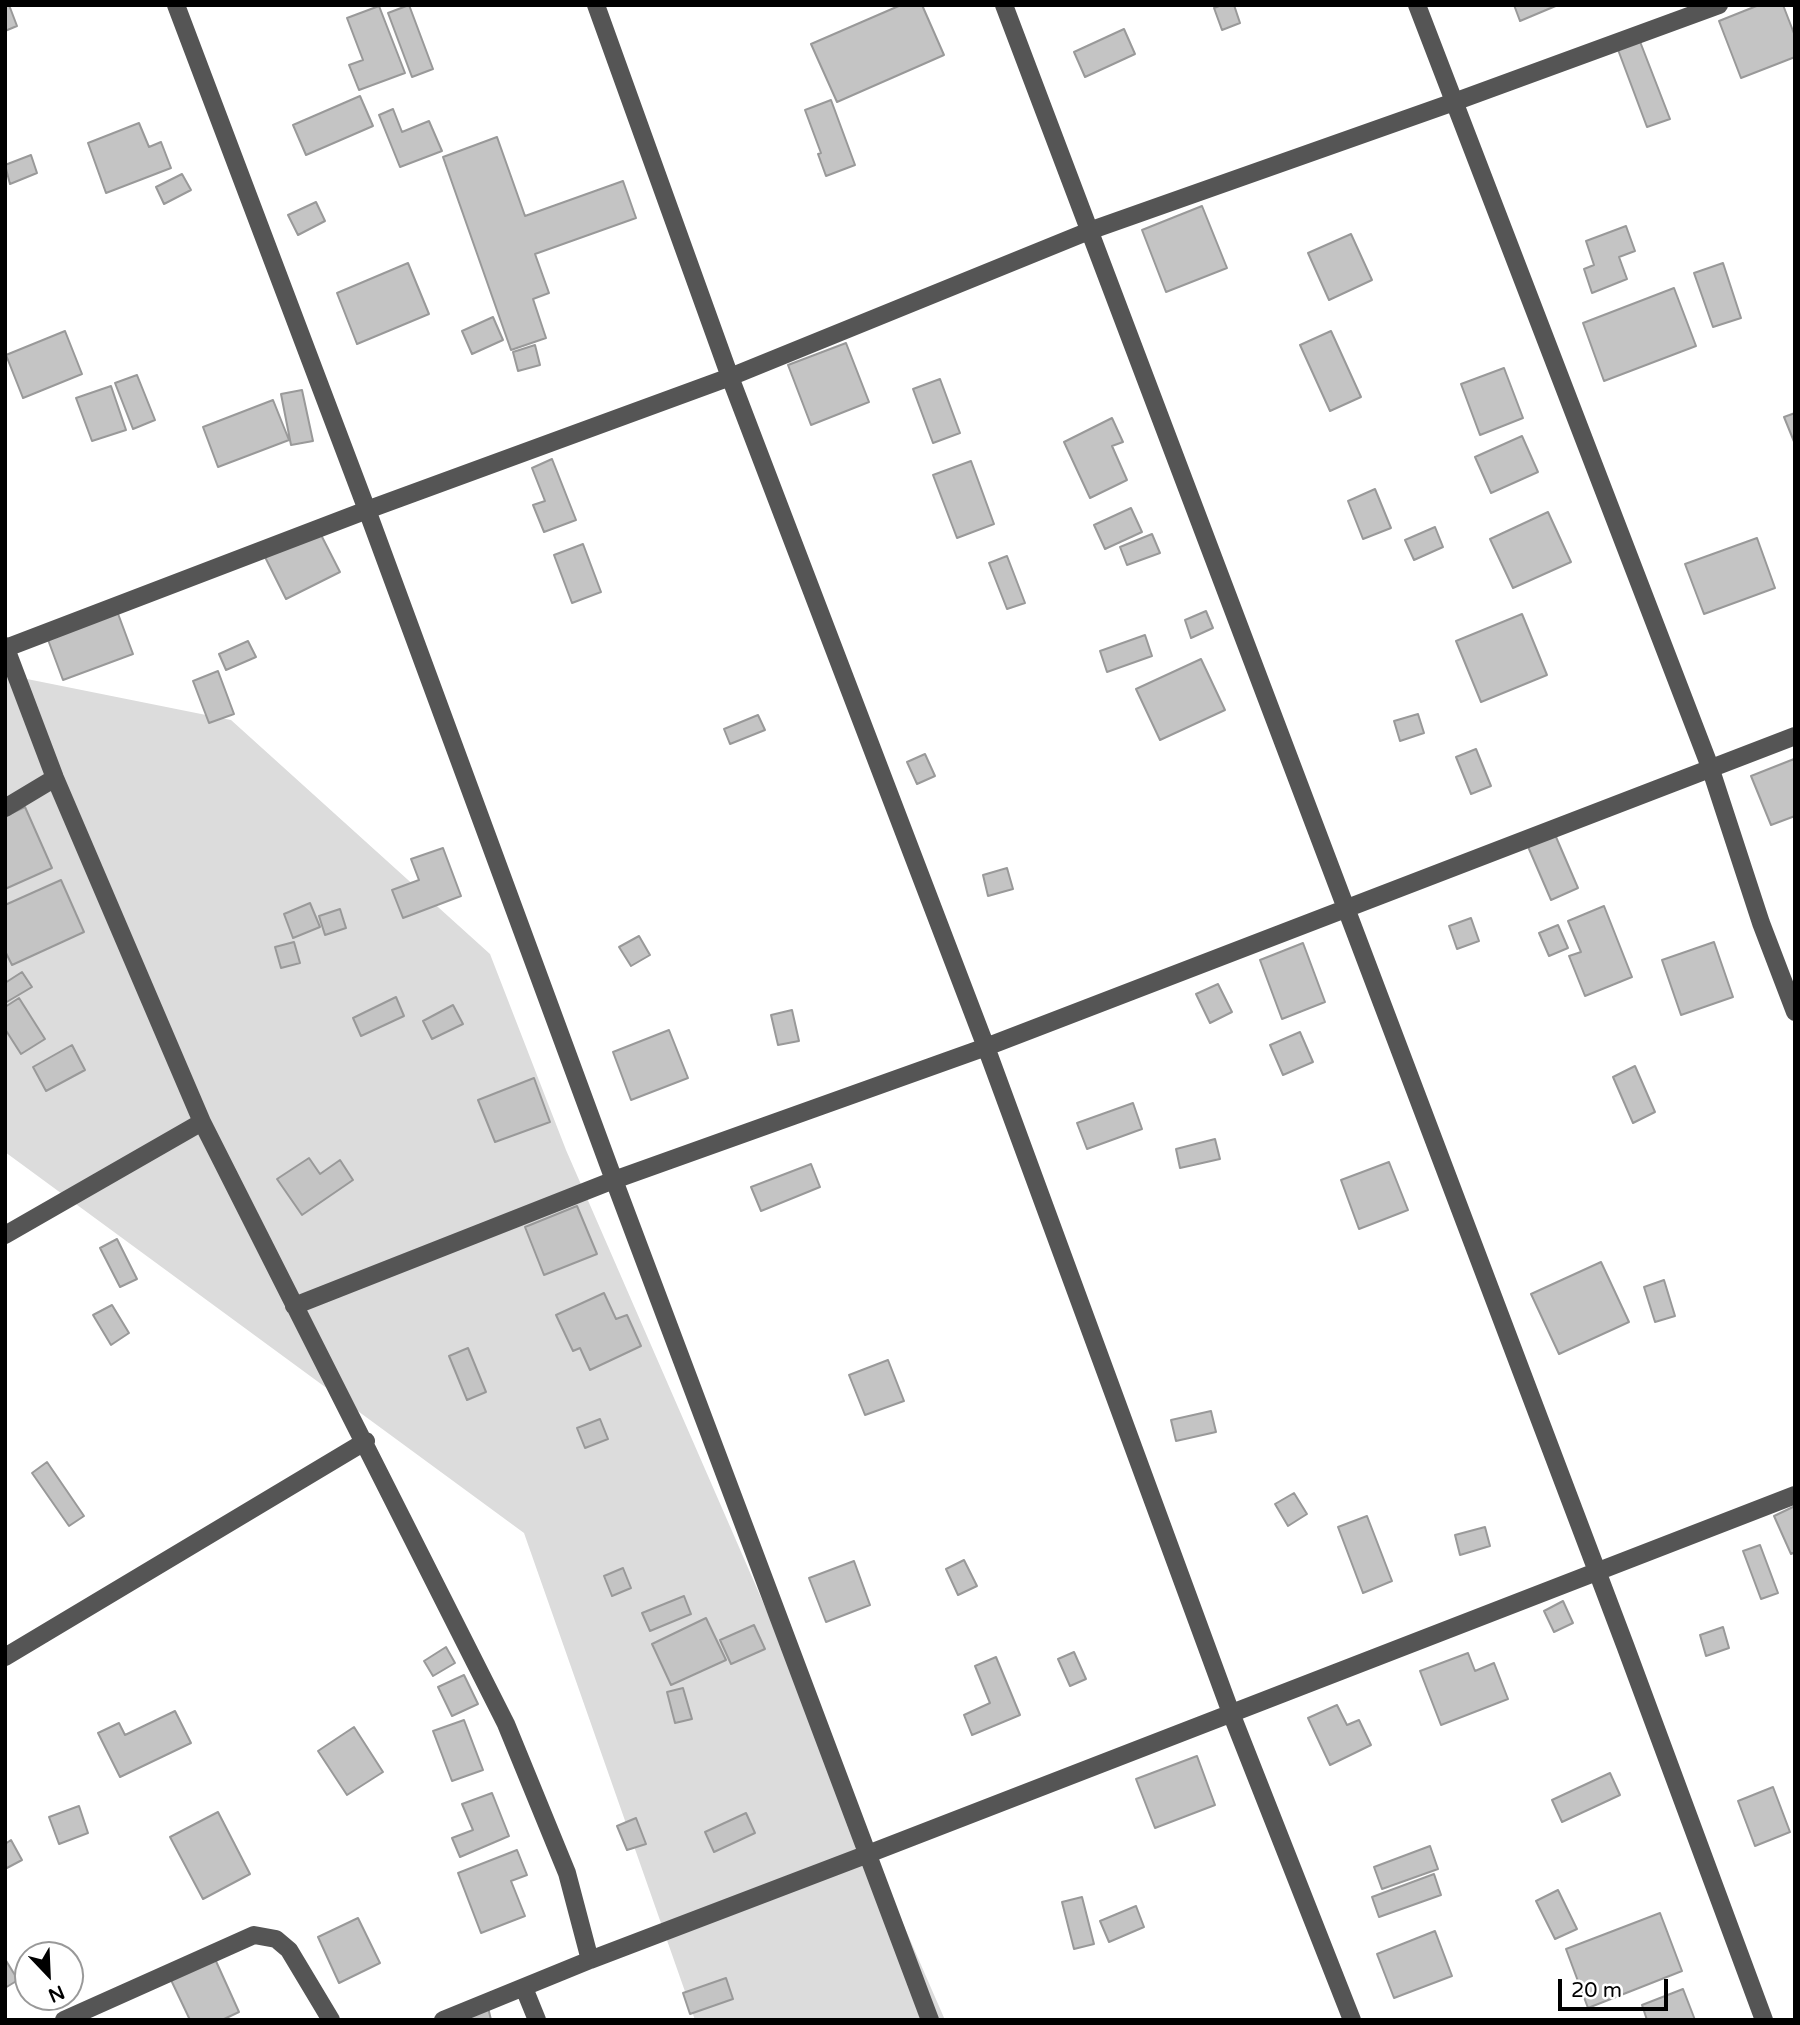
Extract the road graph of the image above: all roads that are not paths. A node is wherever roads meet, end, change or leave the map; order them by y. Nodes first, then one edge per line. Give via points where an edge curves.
1 (176, 5) edge
2 (596, 5) edge
3 (1004, 5) edge
4 (1417, 5) edge
5 (1718, 5) edge
6 (1454, 102) junction
7 (1089, 231) junction
8 (730, 377) junction
9 (367, 510) junction
10 (6, 647) edge
11 (1795, 736) edge
12 (1710, 767) junction
13 (55, 778) junction
14 (5, 808) edge
15 (1346, 907) junction
16 (1795, 1012) edge
17 (986, 1047) junction
18 (202, 1122) junction
19 (614, 1180) junction
20 (5, 1235) edge
21 (294, 1306) junction
22 (366, 1441) junction
23 (1795, 1495) edge
24 (1597, 1572) junction
25 (5, 1657) edge
26 (1231, 1713) junction
27 (868, 1854) junction
28 (590, 1960) junction
29 (524, 1988) junction
30 (64, 2020) edge
31 (331, 2020) edge
32 (443, 2020) edge
33 (537, 2020) edge
34 (930, 2020) edge
35 (1352, 2020) edge
36 (1764, 2020) edge

1 - 9 street
2 - 8 street
3 - 7 street
4 - 6 street
5 - 6 street
6 - 7 street
6 - 12 street
7 - 8 street
7 - 15 street
8 - 9 street
8 - 17 street
9 - 10 street
9 - 19 street
10 - 13 street
11 - 12 street
12 - 15 street
12 - 16 street
13 - 14 street
13 - 18 street
15 - 17 street
15 - 24 street
17 - 19 street
17 - 26 street
18 - 20 street
18 - 21 street
19 - 21 street
19 - 27 street
21 - 22 street
22 - 25 street
22 - 28 street via 506,1724 567,1873
23 - 24 street
24 - 26 street
24 - 36 street
26 - 27 street
26 - 35 street
27 - 28 street
27 - 34 street
28 - 29 street
29 - 32 street
29 - 33 street
30 - 31 street via 254,1936 276,1939 289,1950

